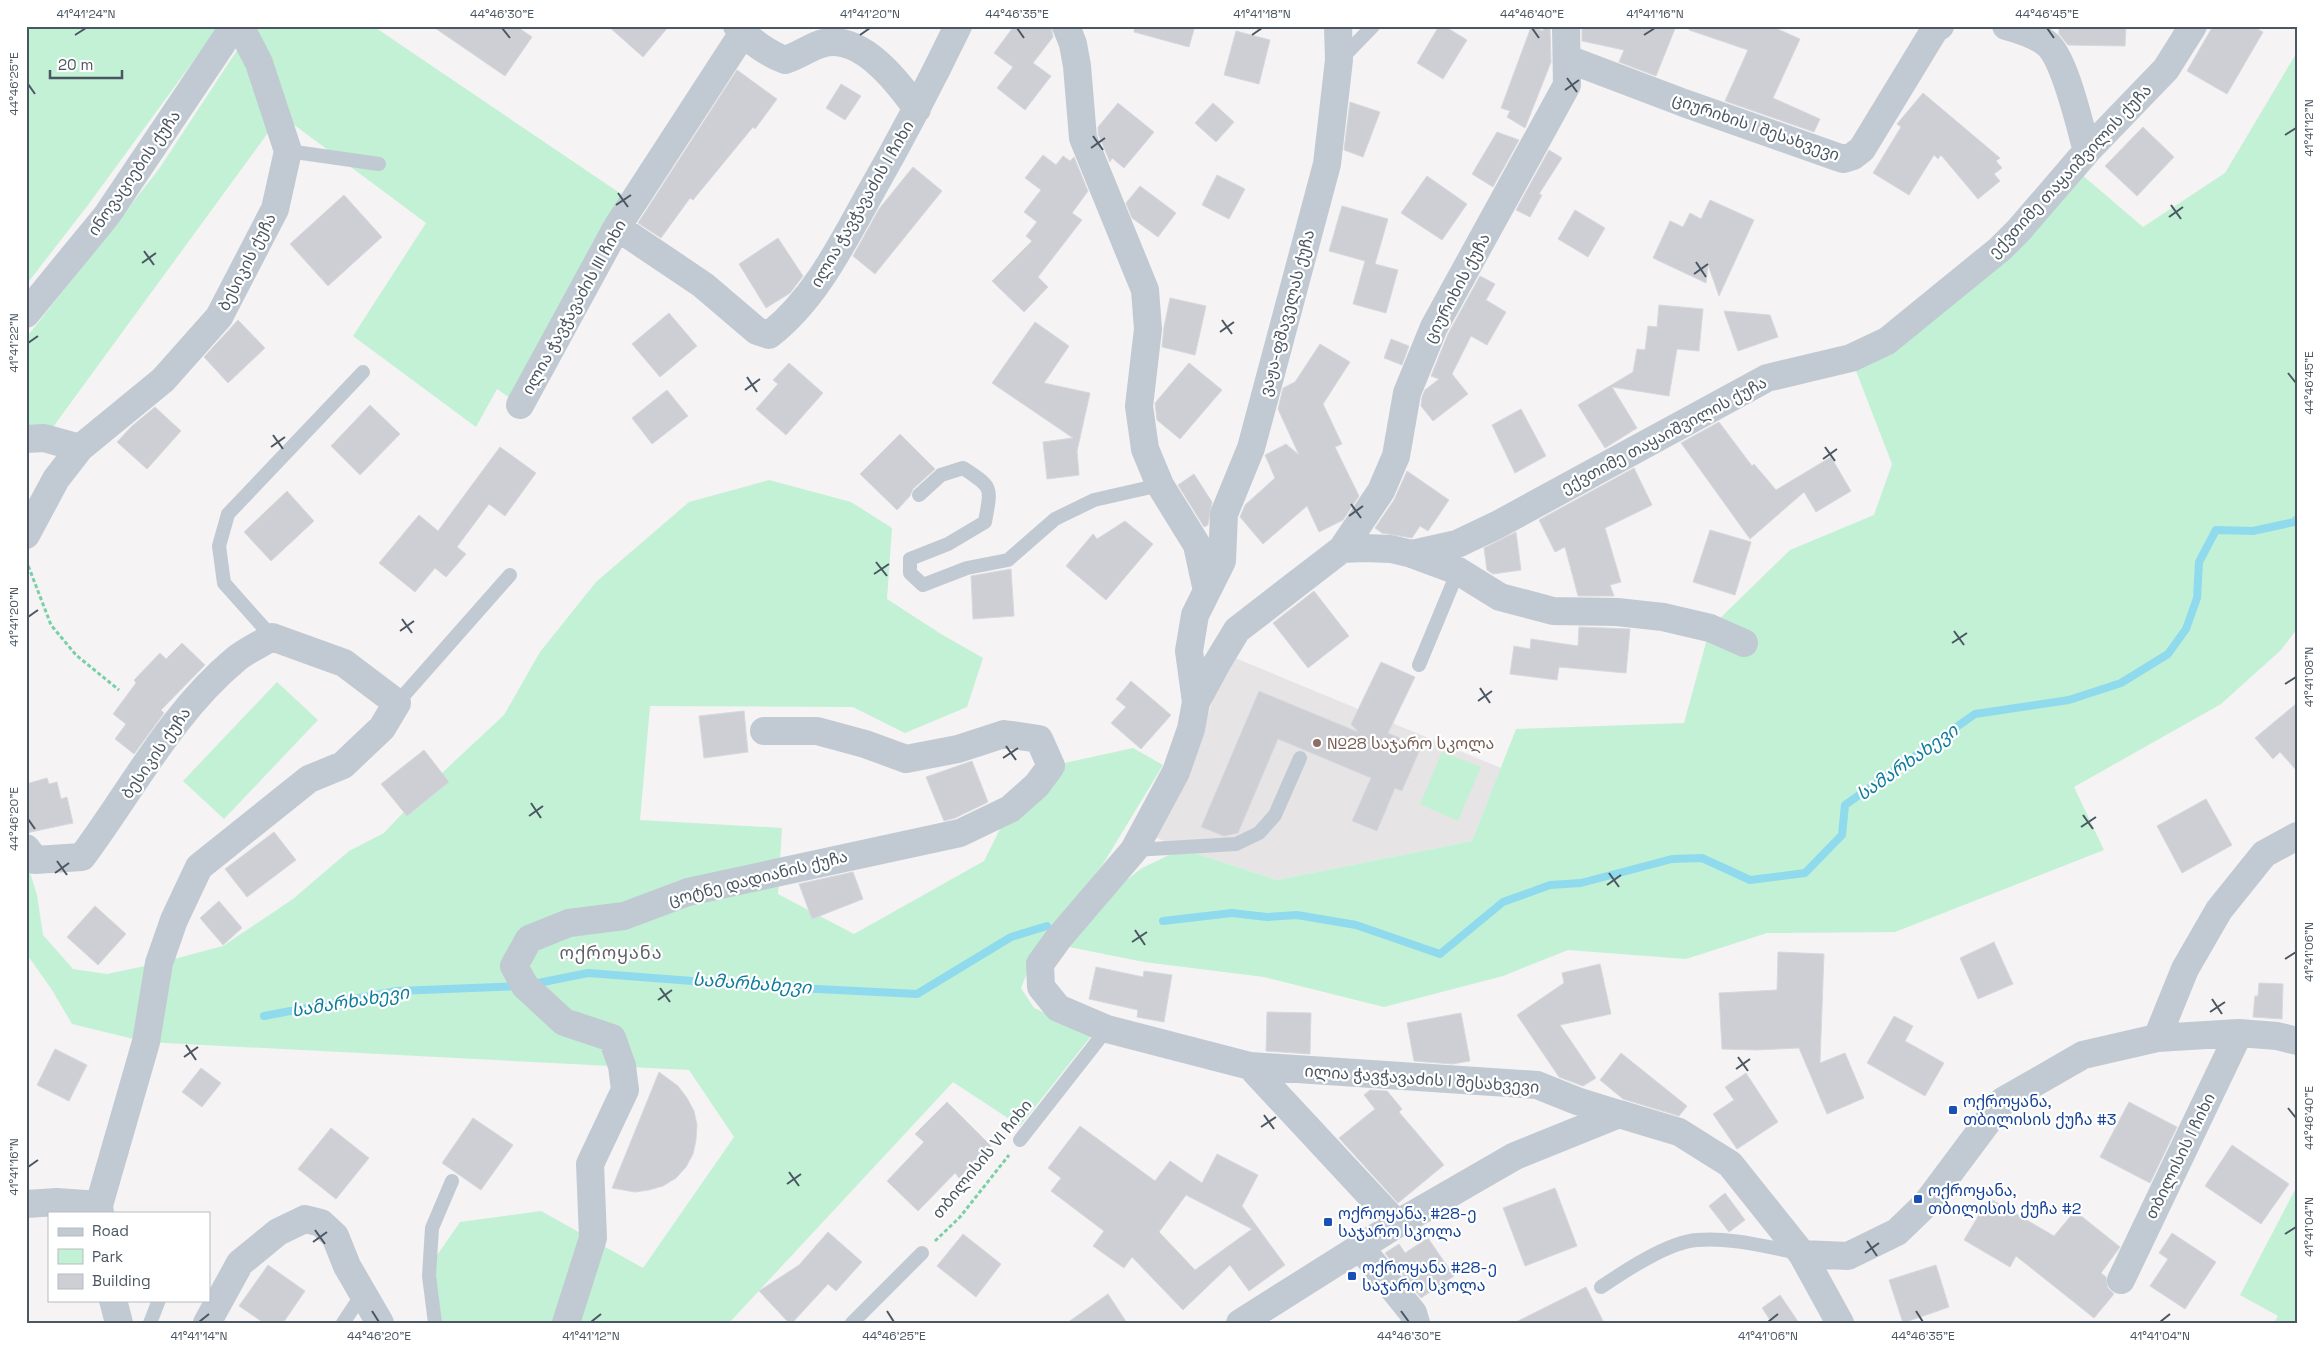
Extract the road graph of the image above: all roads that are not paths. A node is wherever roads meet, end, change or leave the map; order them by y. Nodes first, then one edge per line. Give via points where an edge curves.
1 (234, 26) edge
2 (240, 26) edge
3 (958, 26) edge
4 (1066, 26) edge
5 (1338, 26) edge
6 (1373, 26) edge
7 (1566, 26) edge
8 (1940, 26) edge
9 (2006, 26) edge
10 (2193, 26) edge
11 (740, 30) edge
12 (1568, 59) junction
13 (1340, 60) junction
14 (917, 109) junction
15 (2087, 151) junction
16 (288, 152) junction
17 (379, 164) dead end
18 (618, 227) junction
19 (26, 314) edge
20 (363, 372) dead end
21 (520, 405) dead end
22 (26, 439) edge
23 (80, 448) junction
24 (1160, 485) junction
25 (919, 495) dead end
26 (26, 535) edge
27 (1342, 549) junction
28 (1412, 554) junction
29 (1458, 571) junction
30 (510, 575) dead end
31 (1207, 591) junction
32 (272, 637) junction
33 (1744, 643) dead end
34 (1419, 665) dead end
35 (1196, 702) junction
36 (397, 703) junction
37 (764, 731) dead end
38 (1300, 758) dead end
39 (2297, 836) edge
40 (26, 848) edge
41 (1134, 850) junction
42 (1107, 1029) junction
43 (2239, 1033) junction
44 (2157, 1038) junction
45 (2297, 1041) edge
46 (1250, 1066) junction
47 (1619, 1114) junction
48 (1020, 1140) road end
49 (452, 1181) dead end
50 (26, 1204) edge
51 (99, 1209) edge
52 (1397, 1224) junction
53 (1360, 1247) junction
54 (922, 1253) road end
55 (1802, 1254) junction
56 (2121, 1280) dead end
57 (1601, 1287) dead end
58 (363, 1293) junction
59 (114, 1302) edge
60 (158, 1302) edge
61 (119, 1323) edge
62 (150, 1323) edge
63 (207, 1323) edge
64 (343, 1323) edge
65 (380, 1323) edge
66 (435, 1323) edge
67 (566, 1323) edge
68 (852, 1323) edge
69 (1240, 1323) edge
70 (1416, 1323) edge
71 (1840, 1323) edge

1 - 19 street, ინოვაციების ქუჩა via 108,215
2 - 16 street via 259,63
3 - 14 street
4 - 24 street via 1077,66 1082,138 1145,290 1148,328 1139,406 1145,448
5 - 13 street, ვაჟა-ფშაველას ქუჩა
6 - 13 lane
7 - 12 street, ციურიხის ქუჩა
8 - 12 street, ციურიხის I შესახვევი via 1862,149 1843,159
9 - 15 street via 2030,33 2048,44 2060,62
10 - 15 street, ექვთიმე თაყაიშვილის ქუჩა via 2166,69
11 - 14 street via 785,60 822,44 837,42 851,45 900,85
11 - 18 street, ილია ჭავჭავაძის III ჩიხი
12 - 27 street, ციურიხის ქუჩა via 1567,85 1434,327 1407,393 1396,456 1381,491
13 - 31 street, ვაჟა-ფშაველას ქუჩა via 1327,164 1251,448 1224,514 1222,561
14 - 18 street, ილია ჭავჭავაძის I ჩიხი via 816,285 770,335 757,331 703,285
15 - 28 street, ექვთიმე თაყაიშვილის ქუჩა via 2000,249 1887,341 1851,358 1767,378 1497,525 1457,544
16 - 17 lane
16 - 23 street, ბესიკის ქუჩა via 275,209 219,317 163,380
18 - 21 street, ილია ჭავჭავაძის III ჩიხი
20 - 32 lane via 228,514 219,546 224,583
22 - 23 street via 44,438
23 - 26 street, ბესიკის ქუჩა via 56,479
24 - 25 lane via 1094,500 1055,519 1008,560 967,568 924,585 910,573 910,559 948,544 985,522 990,494 986,483 963,468 941,475
24 - 31 street via 1197,545
27 - 28 street, ექვთიმე თაყაიშვილის ქუჩა via 1391,549
27 - 35 street via 1237,630
28 - 29 street
29 - 33 street via 1500,597 1553,611 1663,617 1710,628
29 - 34 lane
30 - 36 lane
31 - 35 street, ვაჟა-ფშაველას ქუჩა via 1195,615 1189,651
32 - 36 street via 344,663
32 - 40 street, ბესიკის ქუჩა via 237,658 181,714 82,857 35,860
35 - 41 street, ილია ჭავჭავაძის I შესახვევი via 1191,729 1176,772
36 - 51 street via 382,728 343,764 309,779 199,867 174,920 159,963 146,1042
37 - 67 street, ცოტნე დადიანის ქუჩა via 817,731 906,759 958,749 1004,734 1039,739 1051,766 1037,785 1010,809 960,833 688,892 624,916 569,923 530,939 514,966 525,986 564,1022 612,1038 622,1066 625,1090 590,1164 593,1238
38 - 41 lane via 1275,815 1259,833 1236,844
39 - 44 street via 2264,854 2219,910 2185,969
41 - 42 street, ილია ჭავჭავაძის I შესახვევი via 1040,964 1041,987 1058,1008
42 - 46 street, ილია ჭავჭავაძის I შესახვევი
42 - 48 lane, თბილისის VI ჩიხი
43 - 44 street
43 - 45 street
43 - 56 street, თბილისის I ჩიხი
44 - 55 street via 2084,1055 2002,1101 1926,1204 1897,1232 1848,1256
46 - 47 street, ილია ჭავჭავაძის I შესახვევი via 1537,1085
46 - 52 street
47 - 52 street via 1516,1156
47 - 55 street, ილია ჭავჭავაძის I შესახვევი via 1678,1132 1730,1164
49 - 66 lane via 432,1228 429,1276
50 - 51 street via 57,1202
52 - 53 street
53 - 69 street
53 - 70 street via 1413,1313
54 - 68 lane
55 - 57 lane via 1730,1241 1695,1240 1639,1262
55 - 71 street, ილია ჭავჭავაძის I შესახვევი
58 - 63 street via 335,1236 322,1223 305,1219 278,1232 240,1263
58 - 64 lane
58 - 65 street
59 - 61 street
60 - 62 lane

